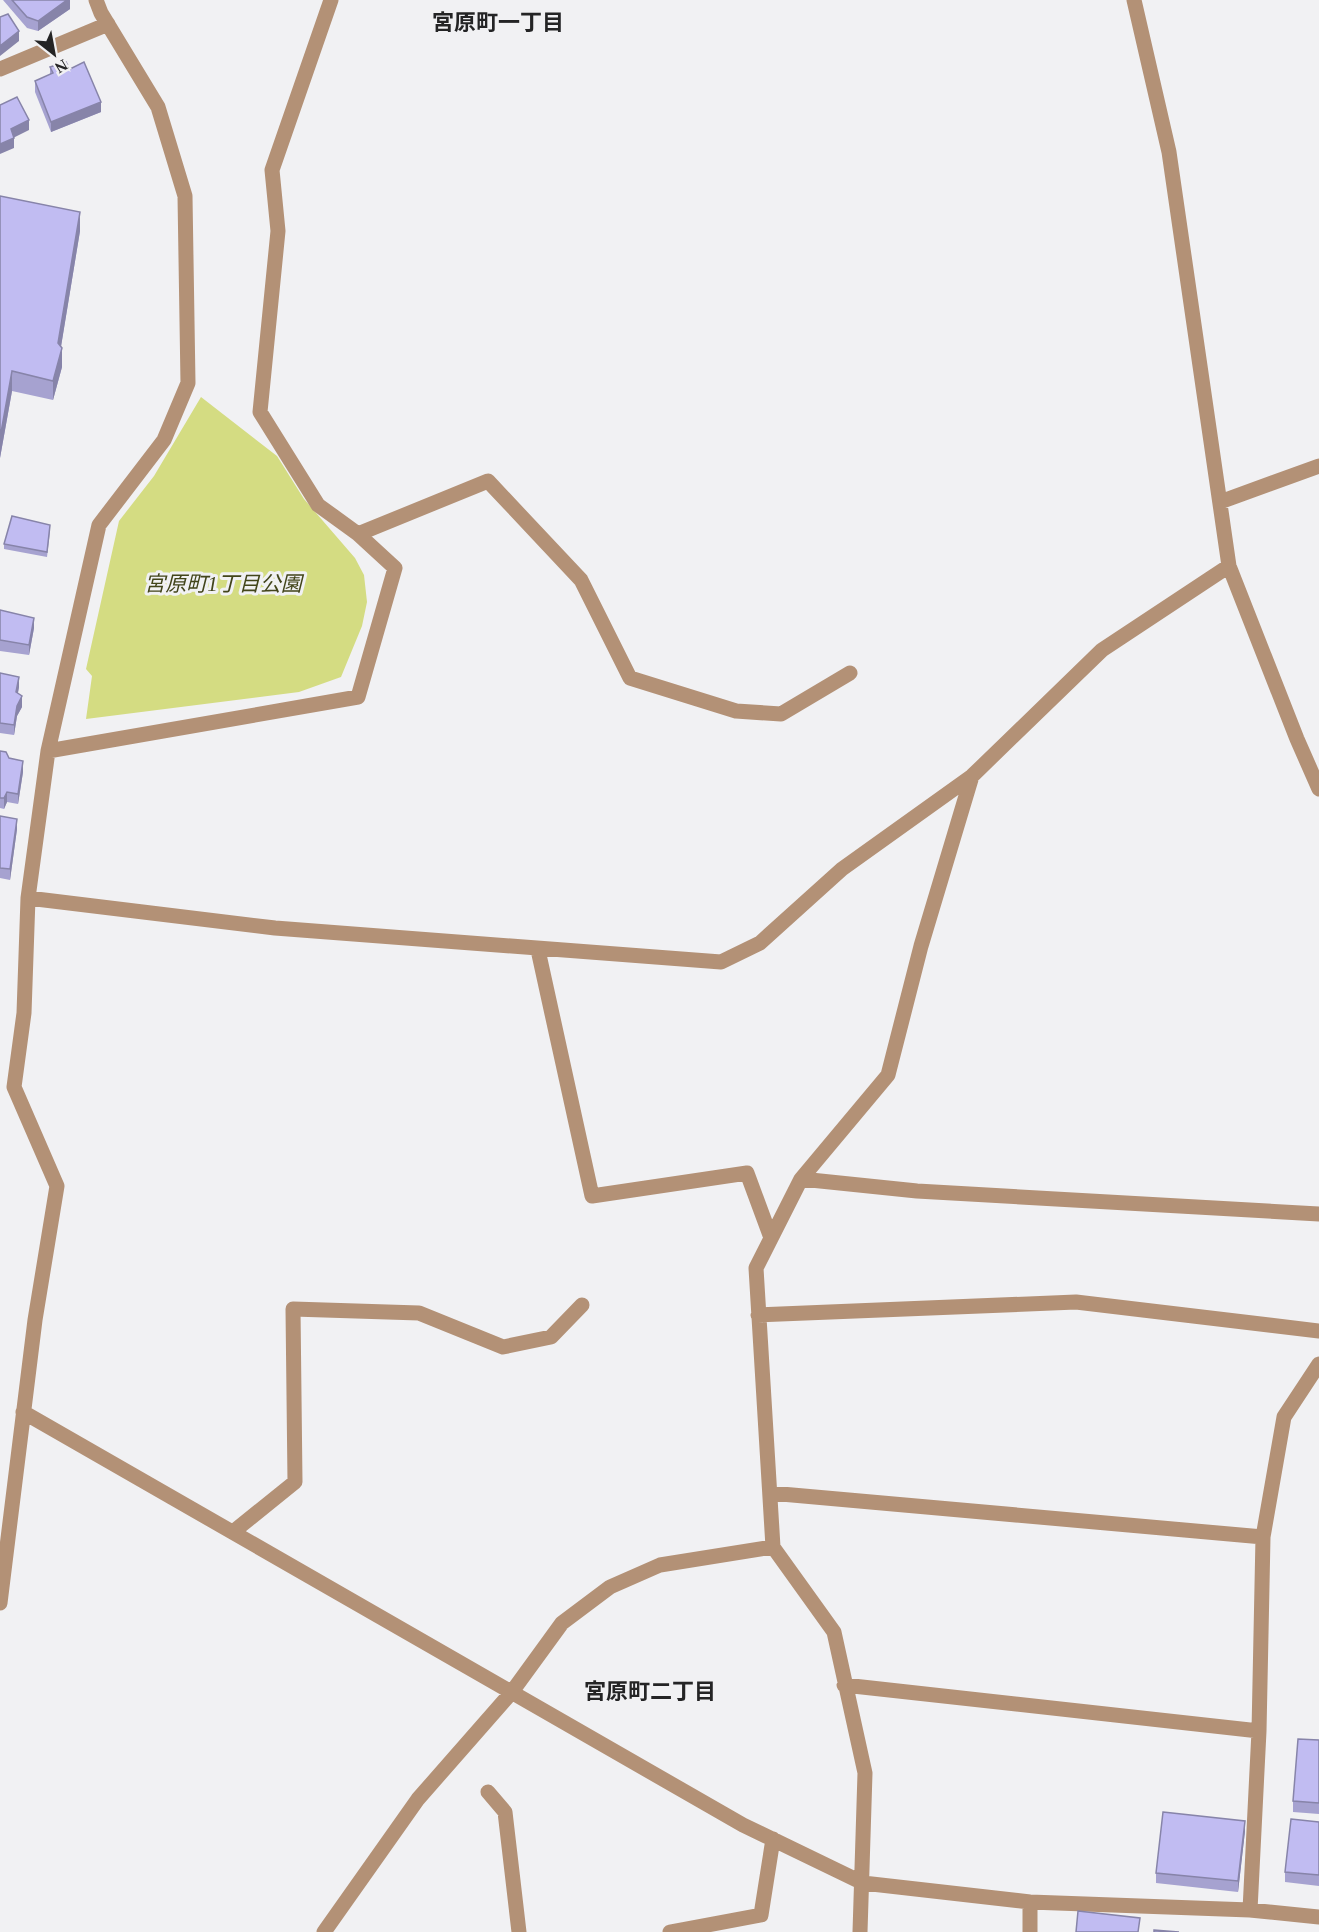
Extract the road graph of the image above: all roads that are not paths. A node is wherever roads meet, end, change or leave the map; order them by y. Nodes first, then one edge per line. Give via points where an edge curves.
1 (96, 0) edge
2 (331, 0) edge
3 (1134, 0) edge
4 (108, 24) junction
5 (0, 69) edge
6 (1319, 466) edge
7 (1220, 502) junction
8 (358, 534) junction
9 (1229, 566) junction
10 (850, 673) dead end
11 (48, 751) junction
12 (972, 776) junction
13 (1319, 789) edge
14 (28, 898) junction
15 (538, 950) junction
16 (801, 1179) junction
17 (1319, 1214) edge
18 (771, 1238) junction
19 (582, 1305) dead end
20 (758, 1315) junction
21 (1319, 1331) edge
22 (1319, 1364) edge
23 (23, 1412) junction
24 (770, 1492) junction
25 (233, 1532) junction
26 (1263, 1537) junction
27 (773, 1547) junction
28 (0, 1603) edge
29 (844, 1684) junction
30 (511, 1693) junction
31 (1259, 1731) junction
32 (488, 1792) dead end
33 (773, 1839) junction
34 (863, 1883) junction
35 (1030, 1902) junction
36 (1250, 1910) junction
37 (1319, 1917) edge
38 (324, 1932) edge
39 (519, 1932) edge
40 (670, 1932) edge
41 (860, 1932) edge
42 (1030, 1932) edge

1 - 4 street
2 - 8 street via 272,170 278,231 260,412 318,505
3 - 7 street via 1169,152
4 - 5 street
4 - 11 street via 158,107 185,196 188,383 164,440 99,525
6 - 7 street
7 - 9 street
8 - 10 street via 488,482 581,580 630,678 736,711 781,714
8 - 11 street via 395,568 358,697
9 - 12 street via 1102,650
9 - 13 street
11 - 14 street
12 - 15 street via 842,869 760,943 721,962
12 - 16 street via 921,946 888,1075
14 - 15 street via 274,928
14 - 23 street via 24,1013 14,1087 57,1186
15 - 18 street via 592,1196 747,1173
16 - 17 street via 917,1191
16 - 18 street
18 - 20 street via 756,1268
19 - 25 street via 551,1337 503,1347 420,1313 292,1309 295,1482
20 - 21 street via 1076,1302
20 - 24 street
22 - 26 street via 1284,1417
23 - 25 street
23 - 28 street
24 - 26 street
24 - 27 street
25 - 30 street
26 - 31 street
27 - 29 street via 834,1632
27 - 30 street via 660,1565 610,1587 562,1623
29 - 31 street
29 - 34 street via 865,1773
30 - 33 street
30 - 38 street via 418,1799
31 - 36 street
32 - 39 street via 505,1812
33 - 34 street
33 - 40 street via 761,1915
34 - 35 street
34 - 41 street
35 - 36 street
35 - 42 street
36 - 37 street

